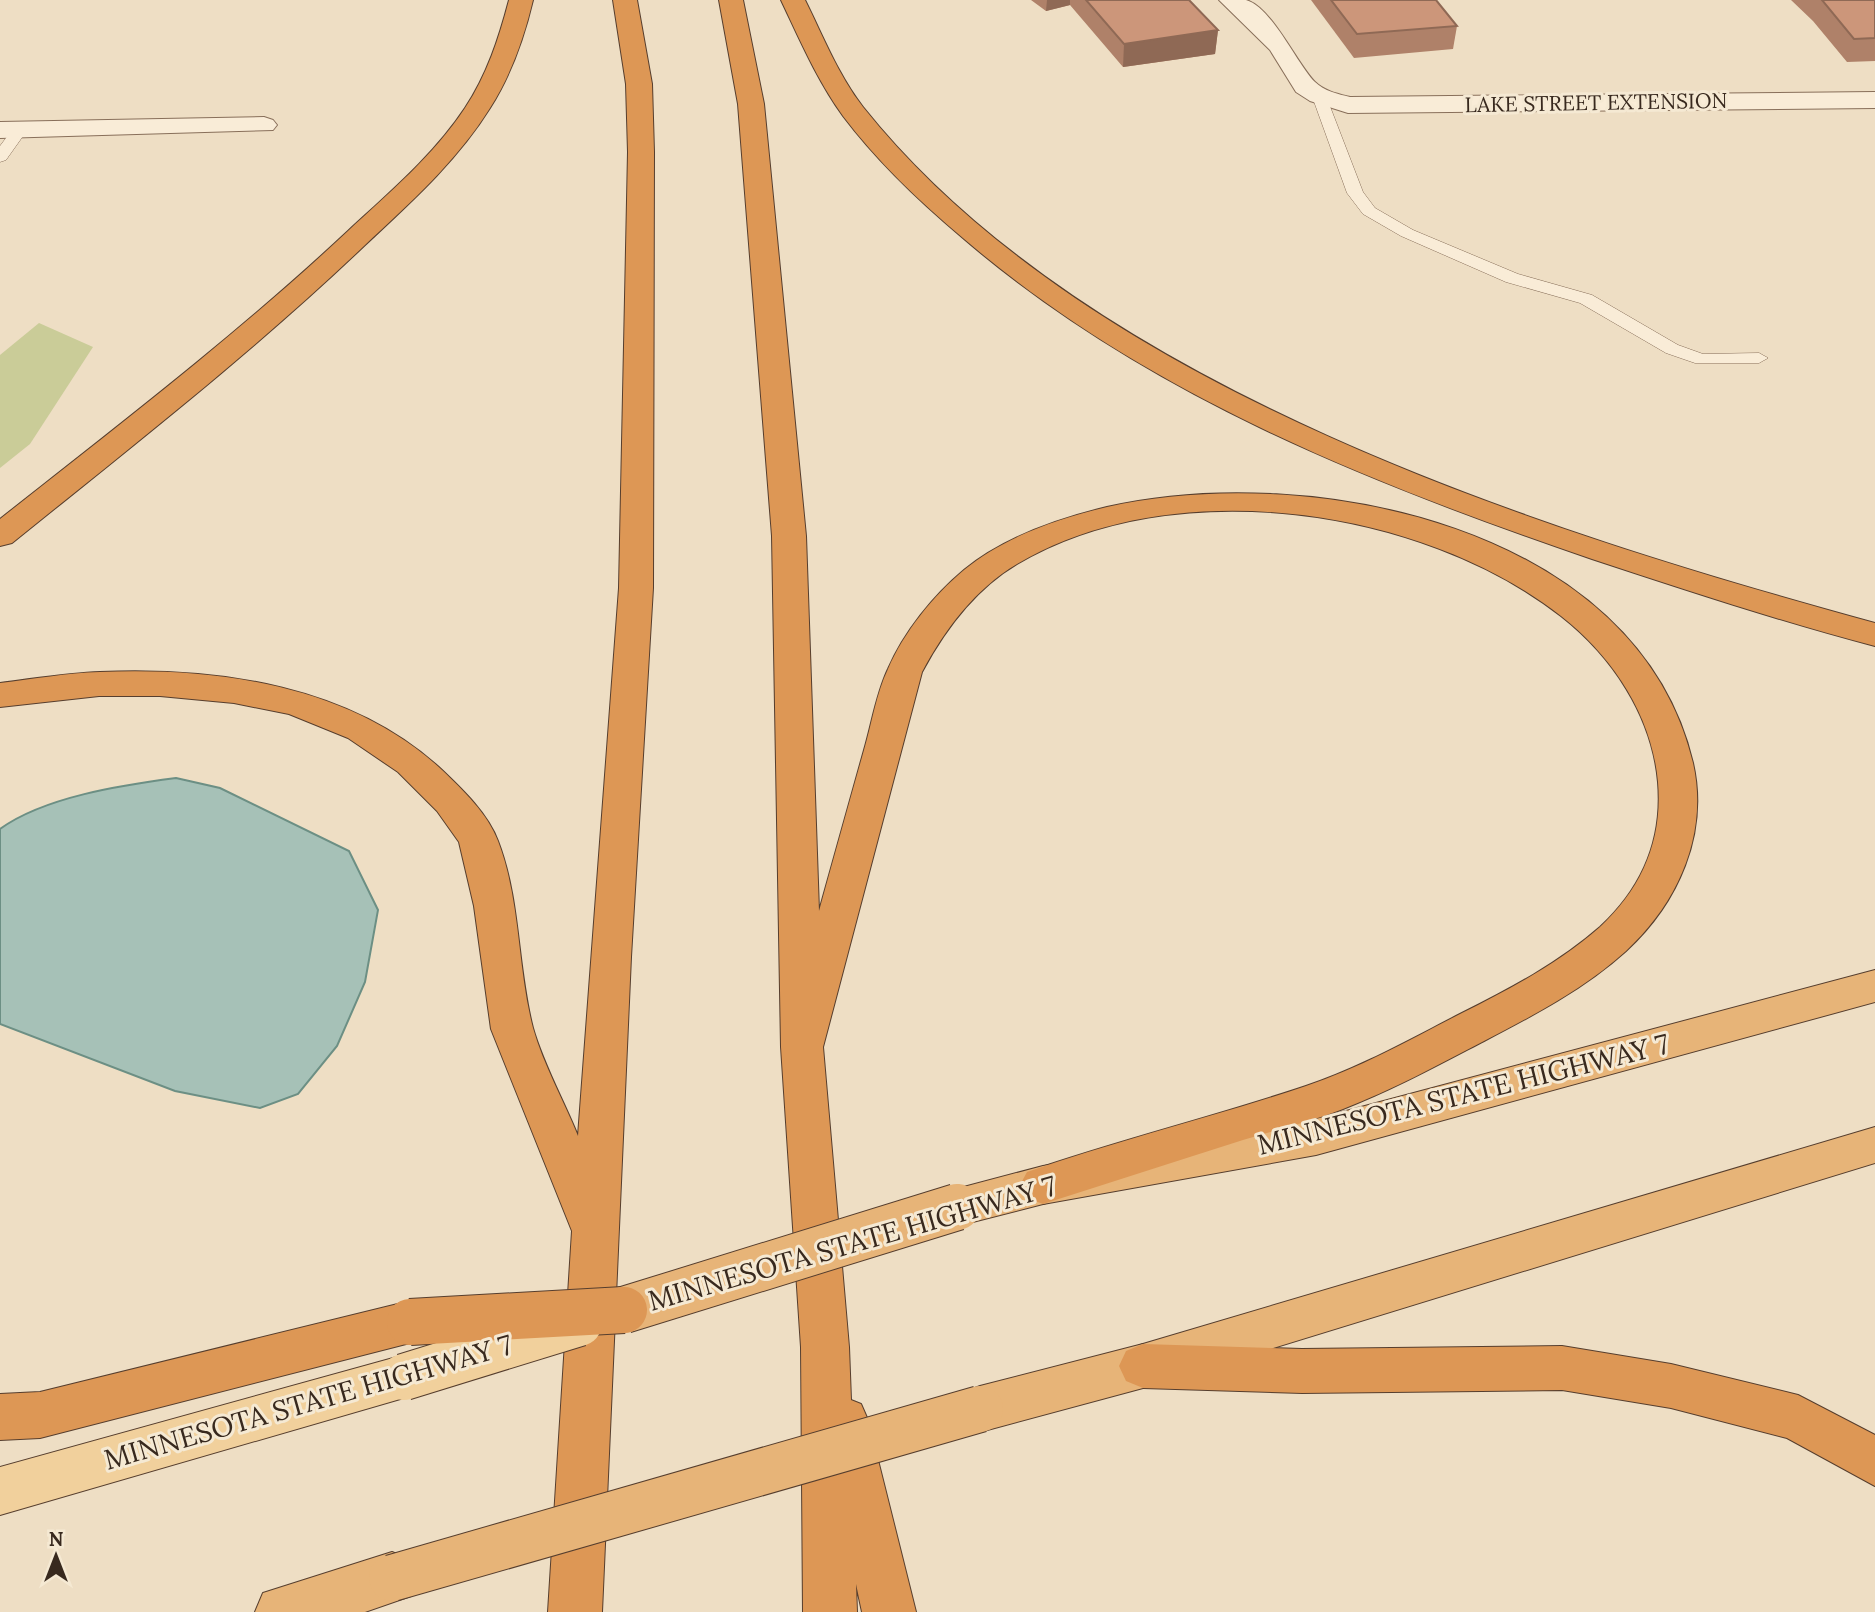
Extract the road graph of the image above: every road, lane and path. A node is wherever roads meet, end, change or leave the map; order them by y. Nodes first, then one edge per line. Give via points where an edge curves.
1 (521, 0) edge
2 (625, 0) edge
3 (731, 0) edge
4 (793, 0) edge
5 (1231, 0) edge
6 (1319, 96) junction
7 (1875, 100) edge
8 (264, 125) dead end
9 (10, 129) edge
10 (0, 157) edge
11 (1759, 358) dead end
12 (0, 536) edge
13 (1875, 635) edge
14 (0, 695) edge
15 (1875, 986) edge
16 (802, 1047) junction
17 (1875, 1145) edge
18 (1042, 1185) junction
19 (597, 1237) junction
20 (624, 1310) junction
21 (825, 1347) junction
22 (1143, 1366) junction
23 (0, 1417) edge
24 (1875, 1462) edge
25 (0, 1491) edge
26 (282, 1612) edge
27 (575, 1612) edge
28 (830, 1612) edge
29 (889, 1612) edge

1 - 12 highway via 503,61 477,109 433,161 326,268 247,337
2 - 19 highway via 639,84 641,152 636,588 610,957
3 - 16 highway via 751,104 789,536
4 - 13 highway via 853,111 892,158 948,214 995,251 1142,352 1275,422 1479,508
5 - 6 street via 1280,46 1305,87
6 - 7 street, LAKE STREET EXTENSION via 1348,105
6 - 11 lane via 1355,193 1369,211 1407,233 1512,278 1586,299 1672,349 1701,359
8 - 9 street
9 - 10 lane
14 - 19 highway via 99,684 234,691 296,703 361,729 411,763 451,801 478,841 494,906 512,1029
15 - 18 highway, MINNESOTA STATE HIGHWAY 7 via 1316,1137
16 - 18 highway via 904,671 922,637 948,604 1008,555 1058,532 1115,515 1226,499 1287,501 1414,527 1472,548 1522,572 1603,631 1663,727 1678,777 1678,833 1664,875 1631,921 1587,961 1527,999 1329,1096
16 - 21 highway
17 - 22 highway
18 - 20 highway, MINNESOTA STATE HIGHWAY 7, bridge
19 - 27 highway
20 - 23 highway, bridge via 410,1322 40,1415
20 - 25 main road, MINNESOTA STATE HIGHWAY 7, bridge
21 - 28 highway
21 - 29 highway
22 - 24 highway via 1302,1371 1562,1368 1671,1385 1798,1418
22 - 26 highway, bridge

